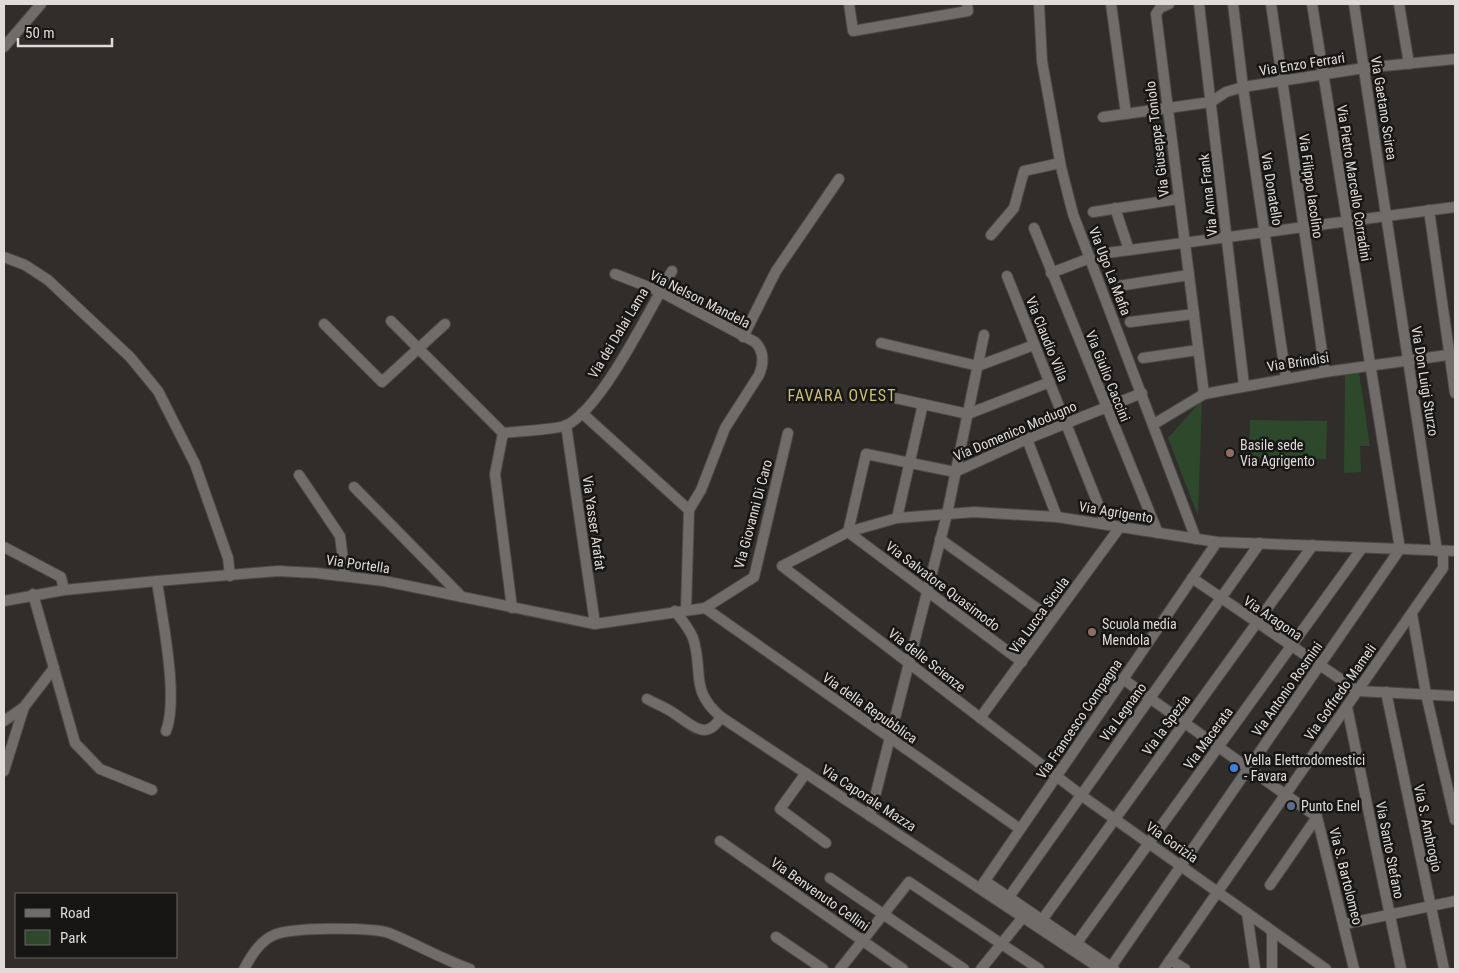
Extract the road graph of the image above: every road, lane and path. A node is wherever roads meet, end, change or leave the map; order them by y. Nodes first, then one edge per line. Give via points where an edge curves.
1 (41, 4) edge
2 (849, 4) edge
3 (967, 4) edge
4 (1039, 4) edge
5 (1111, 4) edge
6 (1169, 4) edge
7 (1199, 4) edge
8 (1233, 4) edge
9 (1271, 4) edge
10 (1312, 4) edge
11 (1354, 4) edge
12 (1399, 4) edge
13 (4, 46) edge
14 (1455, 59) edge
15 (1408, 64) junction
16 (1364, 68) junction
17 (1323, 74) junction
18 (1282, 80) junction
19 (1243, 87) junction
20 (1211, 102) junction
21 (1167, 109) junction
22 (1126, 114) junction
23 (1103, 117) dead end
24 (1060, 162) junction
25 (839, 179) dead end
26 (1178, 199) junction
27 (1455, 207) edge
28 (1114, 208) junction
29 (1429, 210) junction
30 (1093, 212) dead end
31 (1386, 216) junction
32 (1346, 221) junction
33 (1034, 228) dead end
34 (1304, 228) junction
35 (1265, 232) junction
36 (991, 235) dead end
37 (1226, 238) junction
38 (1185, 243) junction
39 (1129, 250) junction
40 (1106, 253) dead end
41 (4, 257) edge
42 (1090, 258) junction
43 (672, 271) dead end
44 (1051, 272) junction
45 (615, 274) dead end
46 (1007, 276) dead end
47 (1189, 276) junction
48 (1118, 286) dead end
49 (659, 291) junction
50 (1194, 314) junction
51 (391, 320) dead end
52 (1130, 322) dead end
53 (324, 324) dead end
54 (445, 324) dead end
55 (984, 335) dead end
56 (743, 337) junction
57 (880, 343) dead end
58 (1034, 344) junction
59 (419, 349) junction
60 (1198, 350) junction
61 (1453, 355) edge
62 (1142, 358) dead end
63 (1408, 361) junction
64 (978, 366) junction
65 (1370, 366) junction
66 (1325, 372) junction
67 (1286, 378) junction
68 (1050, 382) junction
69 (1244, 385) junction
70 (1142, 393) junction
71 (1455, 393) edge
72 (1204, 394) junction
73 (895, 398) dead end
74 (922, 404) junction
75 (1106, 408) junction
76 (582, 413) junction
77 (968, 414) junction
78 (1066, 424) junction
79 (1154, 424) junction
80 (566, 425) junction
81 (503, 433) junction
82 (788, 433) dead end
83 (1026, 439) junction
84 (909, 463) junction
85 (955, 472) junction
86 (299, 475) dead end
87 (354, 487) dead end
88 (689, 510) junction
89 (947, 514) junction
90 (1057, 517) junction
91 (897, 518) junction
92 (1106, 524) junction
93 (1120, 527) junction
94 (848, 532) junction
95 (1158, 533) junction
96 (940, 539) junction
97 (1196, 539) junction
98 (1217, 542) junction
99 (1260, 543) junction
100 (1312, 546) junction
101 (4, 547) edge
102 (1362, 548) junction
103 (1400, 550) junction
104 (1440, 551) junction
105 (1455, 551) edge
106 (782, 566) joint
107 (345, 575) junction
108 (230, 576) junction
109 (1192, 578) junction
110 (156, 581) junction
111 (64, 590) junction
112 (926, 591) junction
113 (33, 594) junction
114 (463, 598) junction
115 (1220, 599) junction
116 (4, 601) edge
117 (512, 608) junction
118 (705, 608) junction
119 (681, 611) junction
120 (1412, 614) junction
121 (1052, 619) junction
122 (1256, 623) junction
123 (595, 624) junction
124 (1291, 646) junction
125 (1022, 662) junction
126 (908, 663) junction
127 (1320, 665) junction
128 (54, 668) junction
129 (1123, 680) junction
130 (1358, 691) junction
131 (1386, 692) junction
132 (1426, 694) junction
133 (1455, 696) edge
134 (647, 699) dead end
135 (1150, 699) junction
136 (24, 707) junction
137 (1347, 707) junction
138 (721, 718) junction
139 (980, 718) junction
140 (4, 721) edge
141 (1184, 723) junction
142 (166, 731) dead end
143 (889, 738) junction
144 (1218, 747) junction
145 (1248, 769) junction
146 (4, 771) edge
147 (806, 773) junction
148 (1056, 776) junction
149 (152, 790) dead end
150 (1081, 795) junction
151 (1285, 795) junction
152 (870, 816) junction
153 (1316, 817) junction
154 (1114, 819) junction
155 (1455, 820) edge
156 (1020, 829) junction
157 (720, 841) dead end
158 (826, 843) dead end
159 (1149, 843) junction
160 (1181, 866) junction
161 (830, 878) dead end
162 (982, 884) junction
163 (1270, 886) dead end
164 (1218, 892) junction
165 (1009, 897) junction
166 (1455, 901) edge
167 (1430, 906) junction
168 (1247, 913) junction
169 (884, 914) junction
170 (1389, 915) junction
171 (1023, 917) junction
172 (1042, 920) junction
173 (1345, 924) junction
174 (1272, 931) junction
175 (776, 937) dead end
176 (862, 941) junction
177 (1001, 944) junction
178 (1076, 944) junction
179 (1170, 960) junction
180 (1088, 966) edge
181 (244, 969) edge
182 (470, 969) edge
183 (823, 969) edge
184 (840, 969) edge
185 (904, 969) edge
186 (964, 969) edge
187 (981, 969) edge
188 (1039, 969) edge
189 (1108, 969) edge
190 (1164, 969) edge
191 (1185, 969) edge
192 (1255, 969) edge
193 (1272, 969) edge
194 (1326, 969) edge
195 (1354, 969) edge
196 (1401, 969) edge
197 (1444, 969) edge

1 - 13 street
2 - 3 street via 853,31 968,11
4 - 24 street, Via Ugo La Mafia via 1042,61
5 - 22 street
6 - 21 street, Via Giuseppe Toniolo via 1156,14
7 - 20 street, Via Anna Frank
8 - 19 street, Via Donatello
9 - 18 street, Via Filippo Iacolino
10 - 17 street, Via Pietro Marcello Corradini
11 - 16 street, Via Gaetano Scirea
12 - 15 street
14 - 15 street, Via Enzo Ferrari
15 - 16 street, Via Enzo Ferrari
16 - 17 street, Via Enzo Ferrari
16 - 31 street, Via Gaetano Scirea
17 - 18 street, Via Enzo Ferrari
17 - 32 street, Via Pietro Marcello Corradini
18 - 19 street, Via Enzo Ferrari
18 - 34 street, Via Filippo Iacolino
19 - 20 street, Via Enzo Ferrari via 1226,92
19 - 35 street, Via Donatello
20 - 21 street, Via Enzo Ferrari
20 - 37 street, Via Anna Frank
21 - 22 street, Via Enzo Ferrari
21 - 26 street, Via Giuseppe Toniolo
22 - 23 street, Via Enzo Ferrari
24 - 36 street via 1024,171 1014,208
24 - 42 street, Via Ugo La Mafia via 1072,214
25 - 56 street via 776,271
26 - 28 street
26 - 38 street, Via Giuseppe Toniolo
27 - 29 street
28 - 30 street
28 - 39 street
29 - 31 street
29 - 61 street
31 - 32 street
31 - 63 street, Via Don Luigi Sturzo
32 - 34 street
32 - 65 street, Via Pietro Marcello Corradini
33 - 44 street, Via Giulio Caccini
34 - 35 street
34 - 66 street, Via Filippo Iacolino
35 - 37 street
35 - 67 street, Via Donatello
37 - 38 street
37 - 69 street, Via Anna Frank
38 - 39 street
38 - 47 street, Via Giuseppe Toniolo
39 - 40 street
41 - 108 street via 48,280 130,357 158,391 195,464 228,558
42 - 44 street
42 - 70 street, Via Ugo La Mafia
43 - 49 street, Via dei Dalai Lama
44 - 75 street, Via Giulio Caccini
45 - 49 street, Via Nelson Mandela
46 - 58 street, Via Claudio Villa
47 - 48 street
47 - 50 street, Via Giuseppe Toniolo
49 - 56 street, Via Nelson Mandela
49 - 76 street, Via dei Dalai Lama via 610,378
50 - 52 street
50 - 60 street, Via Giuseppe Toniolo
51 - 59 street
53 - 59 street via 382,382
54 - 59 street
55 - 64 street
56 - 88 street, Via Nelson Mandela via 760,348 761,370 725,428 701,490
57 - 64 street
58 - 64 street
58 - 68 street, Via Claudio Villa
59 - 81 street
60 - 62 street
60 - 72 street, Via Giuseppe Toniolo
61 - 63 street, Via Brindisi
61 - 71 street
63 - 65 street, Via Brindisi
63 - 104 street, Via Don Luigi Sturzo
64 - 77 street
65 - 66 street, Via Brindisi
65 - 103 street, Via Pietro Marcello Corradini
66 - 67 street, Via Brindisi
67 - 69 street, Via Brindisi
68 - 77 street
68 - 78 street, Via Claudio Villa
69 - 72 street, Via Brindisi
70 - 75 street, Via Domenico Modugno
70 - 79 street, Via Ugo La Mafia
72 - 79 street, Via Brindisi
73 - 74 street
74 - 77 street
74 - 84 street
75 - 78 street, Via Domenico Modugno
75 - 95 street, Via Giulio Caccini
76 - 80 street, Via dei Dalai Lama
76 - 88 street
77 - 85 street
78 - 83 street, Via Domenico Modugno
78 - 92 street, Via Claudio Villa
79 - 97 street, Via Ugo La Mafia
80 - 81 street, Via dei Dalai Lama
80 - 123 street, Via Yasser Arafat
81 - 117 street via 495,474
82 - 118 street, Via Giovanni Di Caro via 754,577
83 - 85 street, Via Domenico Modugno
83 - 90 street
84 - 85 street, Via Domenico Modugno
84 - 91 street
84 - 94 street, Via Domenico Modugno via 866,454
85 - 89 street
86 - 107 street via 340,536
87 - 114 street
88 - 119 street, Via Nelson Mandela
89 - 90 street, Via Agrigento via 974,512
89 - 91 street, Via Agrigento
89 - 96 street
90 - 92 street, Via Agrigento
91 - 94 street, Via Agrigento
92 - 93 street, Via Agrigento
93 - 95 street, Via Agrigento
93 - 121 street, Via Lucca Sicula
94 - 106 street, Via Agrigento
94 - 112 street, Via Salvatore Quasimodo
95 - 97 street, Via Agrigento
96 - 112 street
96 - 121 street
97 - 98 street, Via Agrigento
98 - 99 street, Via Agrigento
98 - 109 street, Via Francesco Compagna
99 - 100 street, Via Agrigento
99 - 115 street, Via Legnano
100 - 102 street, Via Agrigento
100 - 122 street, Via la Spezia
101 - 111 street via 61,577
102 - 103 street, Via Agrigento
102 - 124 street, Via Macerata
103 - 104 street, Via Agrigento
103 - 127 street, Via Antonio Rosmini
104 - 105 street, Via Agrigento
104 - 120 street, Via Goffredo Mameli via 1443,568
106 - 126 street, Via delle Scienze
107 - 108 street, Via Portella via 278,571
107 - 114 street, Via Portella
108 - 110 street, Via Portella
109 - 115 street, Via Aragona
109 - 129 street, Via Francesco Compagna
110 - 111 street, Via Portella
110 - 142 street via 169,662 170,719
111 - 113 street, Via Portella
112 - 125 street, Via Salvatore Quasimodo
112 - 126 street
113 - 116 street, Via Portella
113 - 128 street
114 - 117 street, Via Portella
115 - 122 street, Via Aragona
115 - 135 street, Via Legnano
117 - 123 street, Via Portella
118 - 119 street, Via Portella
118 - 143 street, Via della Repubblica
119 - 123 street, Via Portella
119 - 138 street, Via Caporale Mazza via 693,639 701,694
120 - 130 street, Via Goffredo Mameli
120 - 132 street
121 - 125 street, Via Lucca Sicula
122 - 124 street, Via Aragona
122 - 141 street, Via la Spezia
124 - 127 street, Via Aragona
124 - 144 street, Via Macerata
125 - 139 street, Via Lucca Sicula
126 - 139 street, Via delle Scienze
126 - 143 street
127 - 130 street, Via Aragona
127 - 145 street, Via Antonio Rosmini
128 - 136 street
128 - 149 street via 75,743 100,769
129 - 135 street, Via S. Bartolomeo
129 - 148 street, Via Francesco Compagna
130 - 131 street
130 - 137 street, Via Goffredo Mameli
131 - 132 street
131 - 167 street, Via S. Ambrogio
132 - 133 street
132 - 155 street
134 - 138 street via 695,728 715,727
135 - 141 street, Via S. Bartolomeo
135 - 150 street, Via Legnano
136 - 140 street
136 - 146 street
137 - 151 street, Via Goffredo Mameli
137 - 170 street, Via Santo Stefano
138 - 147 street, Via Caporale Mazza
139 - 148 street, Via delle Scienze
141 - 144 street, Via S. Bartolomeo
141 - 154 street, Via la Spezia
143 - 152 street
143 - 156 street, Via della Repubblica
144 - 145 street, Via S. Bartolomeo
144 - 159 street, Via Macerata
145 - 151 street, Via S. Bartolomeo
145 - 160 street, Via Antonio Rosmini
147 - 152 street, Via Caporale Mazza
147 - 158 street via 780,809
148 - 150 street, Via Gorizia
148 - 156 street, Via Francesco Compagna
150 - 154 street, Via Gorizia
150 - 165 street, Via Legnano
151 - 153 street, Via S. Bartolomeo
151 - 164 street, Via Goffredo Mameli
152 - 162 street, Via Caporale Mazza
153 - 163 street
153 - 173 street, Via S. Bartolomeo
154 - 159 street, Via Gorizia
154 - 172 street, Via la Spezia
156 - 162 street, Via Francesco Compagna
157 - 176 street, Via Benvenuto Cellini
159 - 160 street, Via Gorizia
159 - 178 street, Via Macerata
160 - 164 street, Via Gorizia
160 - 189 street, Via Antonio Rosmini
161 - 169 street
162 - 165 street, Via Caporale Mazza
162 - 171 street, Via Caporale Mazza
164 - 168 street, Via Gorizia
164 - 179 street, Via Goffredo Mameli
165 - 172 street, Via Caporale Mazza
166 - 167 street
167 - 170 street
167 - 197 street, Via S. Ambrogio
168 - 174 street, Via Gorizia
168 - 192 street
169 - 176 street
169 - 177 street via 909,882
169 - 186 street
170 - 173 street
170 - 196 street, Via Santo Stefano
171 - 177 street
171 - 180 street, Via Caporale Mazza
172 - 178 street, Via Caporale Mazza
173 - 195 street, Via S. Bartolomeo
174 - 193 street
174 - 194 street, Via Gorizia
175 - 183 street
176 - 184 street
176 - 185 street, Via Benvenuto Cellini
177 - 187 street
177 - 188 street
178 - 189 street, Via Caporale Mazza
179 - 190 street, Via Goffredo Mameli
179 - 191 street
180 - 189 street, Via Caporale Mazza
181 - 182 street via 262,942 279,933 366,930 388,933

